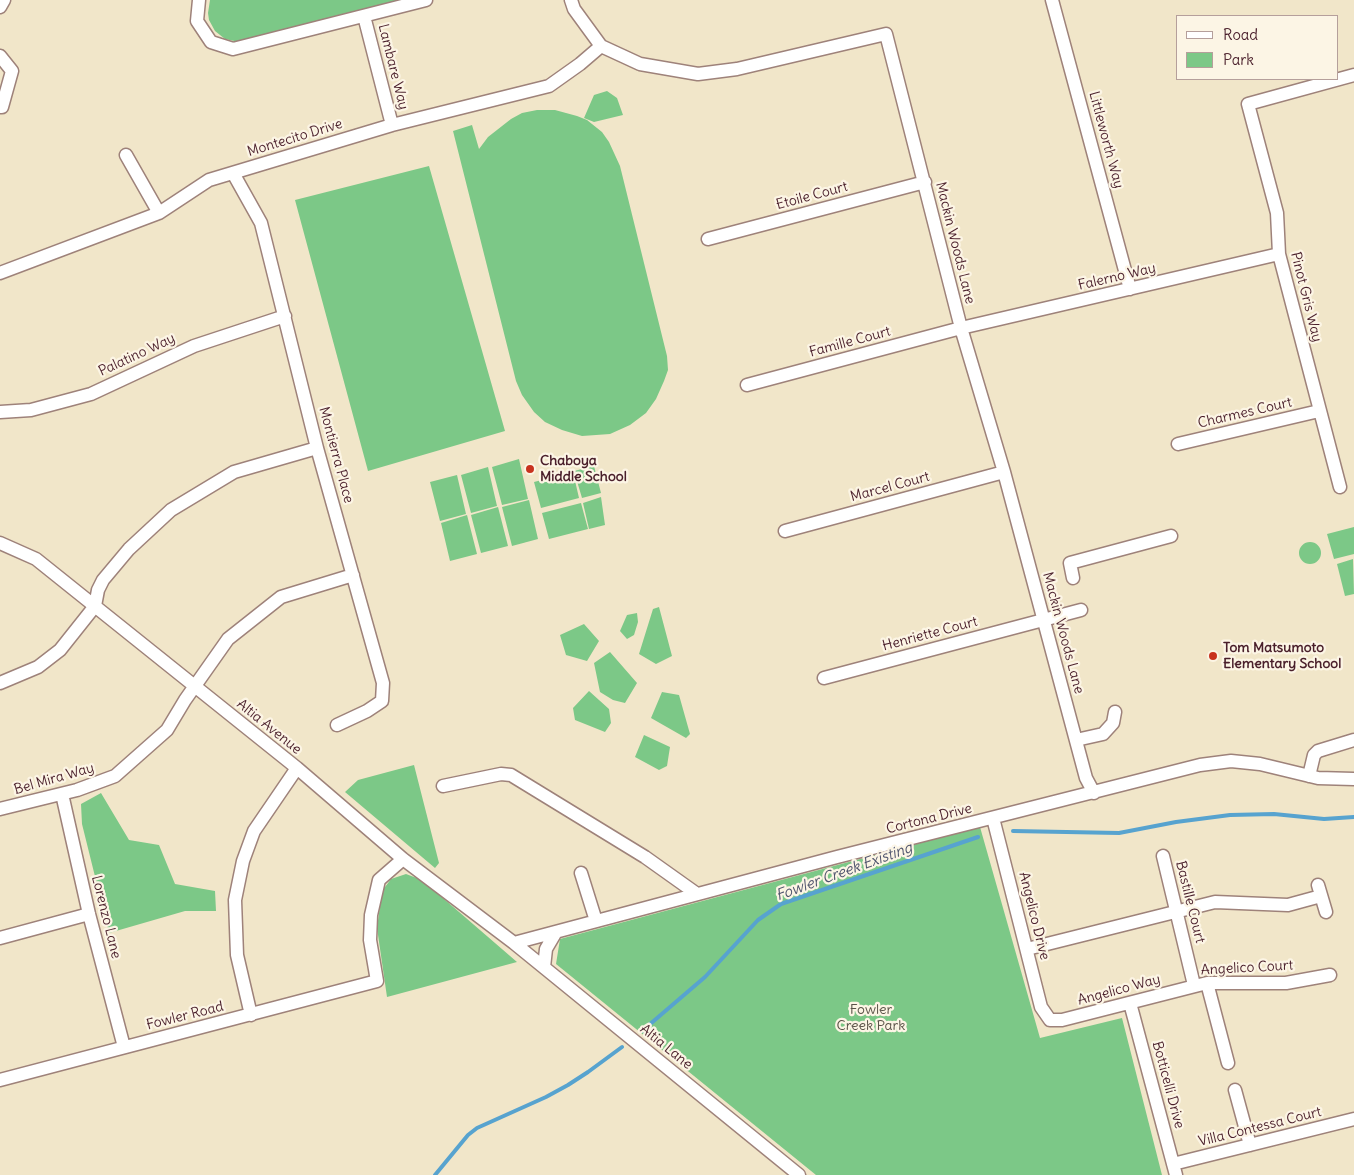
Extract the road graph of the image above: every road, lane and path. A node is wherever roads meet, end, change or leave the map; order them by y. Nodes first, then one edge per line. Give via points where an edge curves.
1 (4, 0) edge
2 (199, 0) edge
3 (426, 0) edge
4 (571, 0) edge
5 (1052, 0) edge
6 (0, 8) edge
7 (364, 16) junction
8 (601, 46) junction
9 (0, 56) edge
10 (1354, 76) edge
11 (1339, 80) edge
12 (1339, 80) edge
13 (0, 107) edge
14 (392, 125) junction
15 (126, 155) dead end
16 (233, 173) junction
17 (924, 182) junction
18 (158, 213) junction
19 (708, 239) dead end
20 (1279, 254) junction
21 (0, 273) edge
22 (1130, 289) junction
23 (285, 316) junction
24 (961, 328) junction
25 (746, 385) dead end
26 (1319, 411) junction
27 (0, 412) edge
28 (1178, 444) dead end
29 (317, 448) junction
30 (1004, 472) junction
31 (1340, 486) dead end
32 (785, 531) dead end
33 (1171, 536) dead end
34 (0, 543) edge
35 (352, 575) junction
36 (1073, 578) dead end
37 (95, 606) junction
38 (1081, 610) dead end
39 (1044, 619) junction
40 (824, 678) dead end
41 (0, 683) edge
42 (195, 686) junction
43 (1115, 712) dead end
44 (337, 725) dead end
45 (1076, 740) junction
46 (1354, 740) edge
47 (297, 768) junction
48 (1309, 776) junction
49 (1354, 779) edge
50 (443, 786) dead end
51 (1094, 793) junction
52 (62, 794) junction
53 (0, 809) edge
54 (992, 818) junction
55 (1163, 856) dead end
56 (403, 859) junction
57 (581, 873) dead end
58 (697, 894) junction
59 (1177, 912) junction
60 (1326, 912) dead end
61 (89, 914) junction
62 (596, 921) junction
63 (556, 932) junction
64 (0, 938) edge
65 (514, 943) junction
66 (1027, 949) junction
67 (544, 967) junction
68 (1330, 975) dead end
69 (1208, 983) junction
70 (1194, 986) junction
71 (1130, 1004) junction
72 (250, 1015) junction
73 (1050, 1020) joint
74 (124, 1047) junction
75 (1228, 1063) dead end
76 (0, 1080) edge
77 (1235, 1090) dead end
78 (1354, 1119) edge
79 (1250, 1145) junction
80 (1174, 1169) edge
81 (799, 1175) edge

1 - 6 street
2 - 7 street via 197,21 206,35 211,42 233,49
3 - 7 street
4 - 8 street, Mackin Woods Lane
5 - 22 street, Littleworth Way
7 - 14 street, Lambare Way
8 - 14 street, Montecito Drive via 548,86
8 - 17 street, Mackin Woods Lane via 640,64 698,74 738,69 886,34
9 - 13 street via 12,71
10 - 11 street, Pinot Gris Way
12 - 20 street, Pinot Gris Way via 1248,104 1277,213
14 - 16 street, Montecito Drive
15 - 18 street
16 - 18 street, Montecito Drive via 209,180
16 - 23 street, Montierra Place via 260,223
17 - 19 street, Etoile Court
17 - 24 street, Mackin Woods Lane
18 - 21 street, Montecito Drive
20 - 22 street, Falerno Way
20 - 26 street, Pinot Gris Way
22 - 24 street, Falerno Way
23 - 27 street, Palatino Way via 194,346 91,394 31,410
23 - 29 street, Montierra Place
24 - 25 street, Famille Court
24 - 30 street, Mackin Woods Lane
26 - 28 street, Charmes Court
26 - 31 street, Pinot Gris Way
29 - 35 street, Montierra Place
29 - 37 street via 234,472 171,510 129,549 104,580
30 - 32 street, Marcel Court
30 - 39 street, Mackin Woods Lane
33 - 36 street via 1070,563
34 - 37 street, Altia Avenue via 36,559
35 - 42 street, Bel Mira Way via 281,597 228,639
35 - 44 street, Montierra Place via 383,683 382,701
37 - 41 street via 60,650 38,667
37 - 42 street, Altia Avenue
38 - 39 street, Henriette Court
39 - 40 street, Henriette Court
39 - 45 street, Mackin Woods Lane
42 - 47 street, Altia Avenue
42 - 52 street, Bel Mira Way via 167,730 115,776
43 - 45 street via 1113,723 1103,734
45 - 51 street, Mackin Woods Lane via 1086,778
46 - 48 street via 1318,751
47 - 56 street, Altia Avenue
47 - 72 street via 254,831 243,861 235,900 237,955
48 - 49 street, Cortona Drive
48 - 51 street, Cortona Drive via 1260,764 1231,761 1200,765
50 - 58 street via 501,774 511,775 645,857
51 - 54 street, Cortona Drive
52 - 53 street, Bel Mira Way
52 - 61 street, Lorenzo Lane
54 - 58 street, Cortona Drive
54 - 66 street, Angelico Drive
55 - 59 street, Bastille Court
56 - 65 street, Altia Avenue
56 - 72 street, Fowler Road via 379,880 371,915 370,940 376,981
57 - 62 street
58 - 62 street, Cortona Drive
59 - 60 street via 1215,902 1288,905 1319,890
59 - 66 street
59 - 70 street, Bastille Court
61 - 64 street
61 - 74 street, Lorenzo Lane
62 - 63 street, Cortona Drive
63 - 65 street, Cortona Drive
63 - 67 street via 546,949
65 - 67 street, Altia Lane
66 - 73 street, Angelico Drive via 1041,1007
67 - 81 street, Altia Lane
68 - 69 street, Angelico Court via 1286,983
69 - 70 street, Angelico Court
69 - 75 street
70 - 71 street, Angelico Way
71 - 73 street, Angelico Way
71 - 80 street, Botticelli Drive
72 - 74 street, Fowler Road
74 - 76 street, Fowler Road
77 - 79 street
78 - 79 street, Villa Contessa Court
79 - 80 street, Villa Contessa Court

